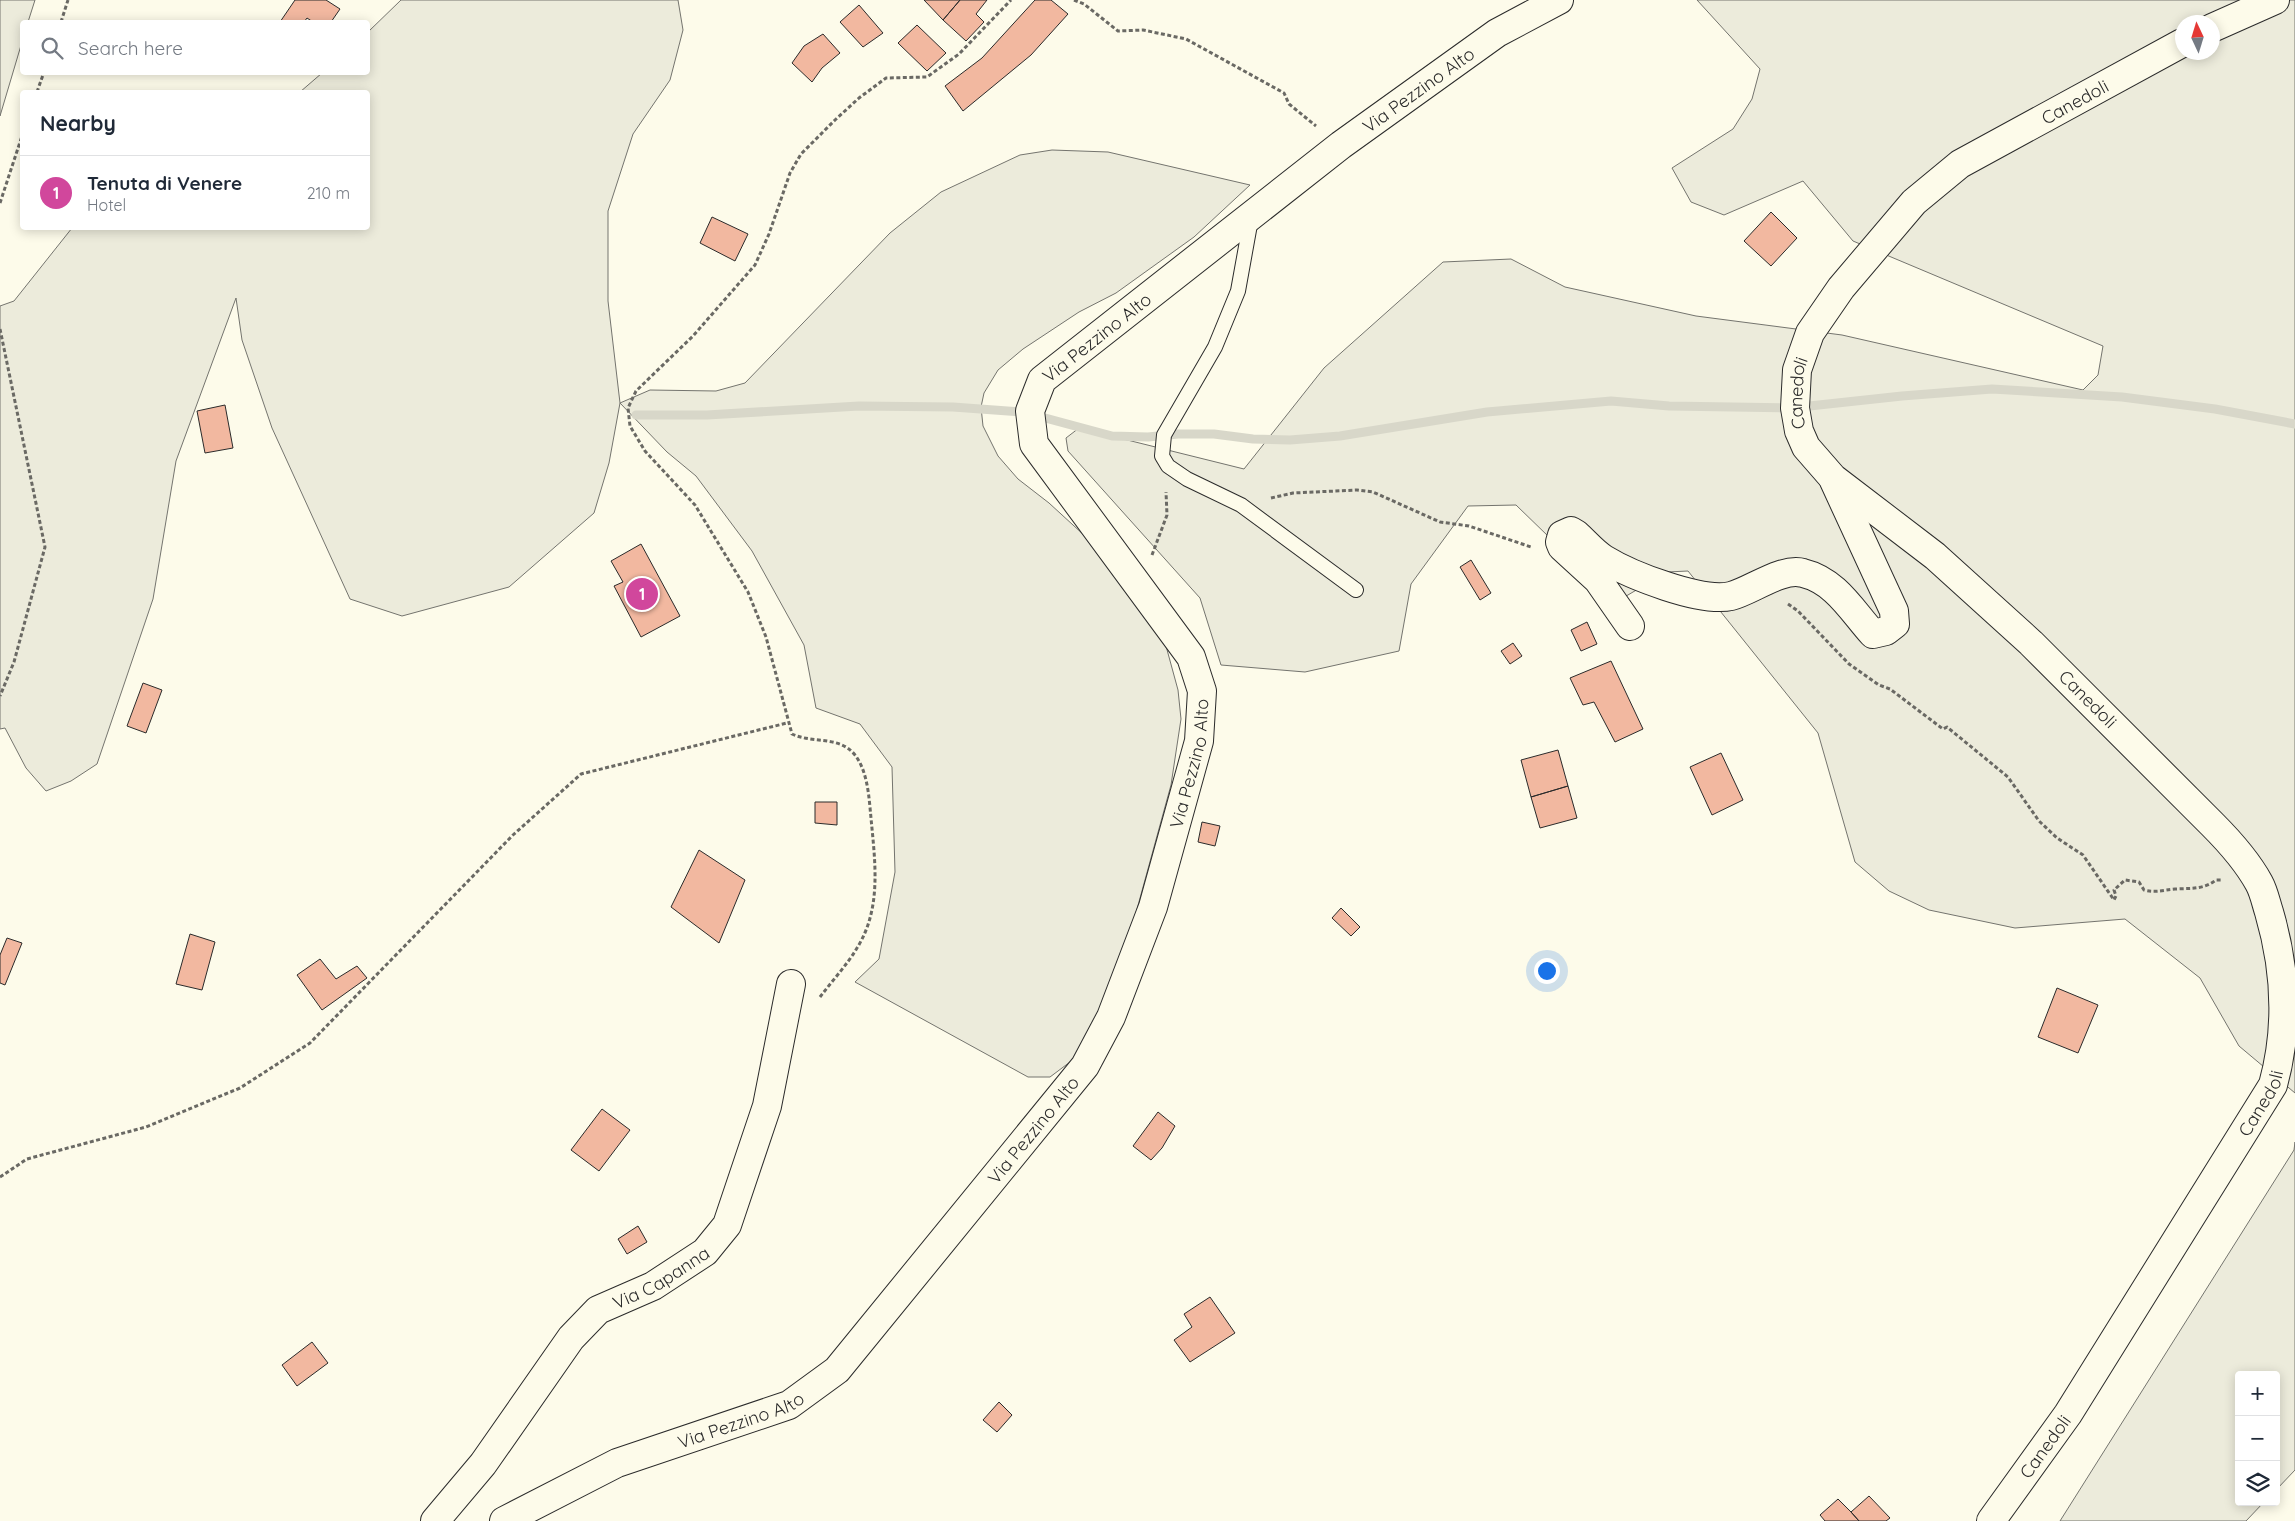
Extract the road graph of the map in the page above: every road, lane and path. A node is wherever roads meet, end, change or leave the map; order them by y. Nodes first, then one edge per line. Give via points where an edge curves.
1 (68, 0) edge
2 (1011, 0) edge
3 (1074, 0) edge
4 (1559, 0) edge
5 (2275, 0) edge
6 (61, 20) edge
7 (2220, 24) edge
8 (2175, 47) edge
9 (43, 75) edge
10 (38, 90) edge
11 (20, 142) edge
12 (1341, 145) junction
13 (0, 203) edge
14 (1251, 216) junction
15 (0, 328) edge
16 (1168, 466) junction
17 (1832, 478) junction
18 (1241, 505) junction
19 (1539, 550) dead end
20 (1138, 586) junction
21 (1356, 590) dead end
22 (1783, 601) dead end
23 (1630, 626) dead end
24 (0, 696) edge
25 (787, 723) junction
26 (2252, 873) junction
27 (791, 984) dead end
28 (815, 1005) dead end
29 (0, 1177) edge
30 (435, 1521) edge
31 (504, 1521) edge
32 (1991, 1521) edge

1 - 6 path
2 - 25 path via 959,54 927,77 886,78 835,120 801,154 790,173 755,265 693,336 636,391 628,408 630,426 645,451 695,504 748,592 766,637
3 - 12 path via 1118,31 1143,30 1186,39 1284,93 1289,104
4 - 12 street, Via Pezzino Alto via 1496,33
5 - 7 street
8 - 17 street, Canedoli via 1960,164 1914,202 1841,288 1810,333 1797,370 1795,408 1806,447
9 - 10 path
11 - 13 path
12 - 14 street, Via Pezzino Alto
14 - 16 lane via 1238,291 1215,347 1164,435 1162,456
14 - 20 street, Via Pezzino Alto via 1042,380 1030,411 1034,444
15 - 24 path via 45,547 14,662
16 - 18 lane via 1187,479
16 - 20 path via 1167,515
17 - 23 street via 1894,610 1896,624 1886,632 1873,634 1843,597 1819,579 1802,572 1789,572 1731,596 1691,594 1609,562 1571,531 1562,535 1562,547 1598,580
17 - 26 street, Canedoli via 1935,556 2031,643 2212,824 2240,854
18 - 19 path via 1293,493 1373,492 1440,522 1468,526
18 - 21 lane
20 - 31 street, Via Pezzino Alto via 1191,657 1202,691 1199,740 1153,908 1111,1017 1085,1066 838,1370 789,1406 617,1463
22 - 26 path via 1798,611 1849,664 1890,689 1943,729 1951,729 2008,777 2039,821 2084,856 2114,900 2114,890 2125,880 2139,882 2144,890 2157,893 2174,889 2193,890 2216,880 2244,885 2248,882 2246,876
25 - 28 path via 792,734 800,738 840,743 855,755 864,774 870,802 876,891 871,915 858,948
25 - 29 path via 582,774 513,835 310,1043 240,1088 146,1126 27,1159
26 - 32 street, Canedoli via 2260,885 2277,941 2284,995 2281,1054 2272,1085 2068,1414
27 - 30 street, Via Capanna via 767,1106 727,1225 705,1252 653,1286 598,1310 571,1338 483,1464

